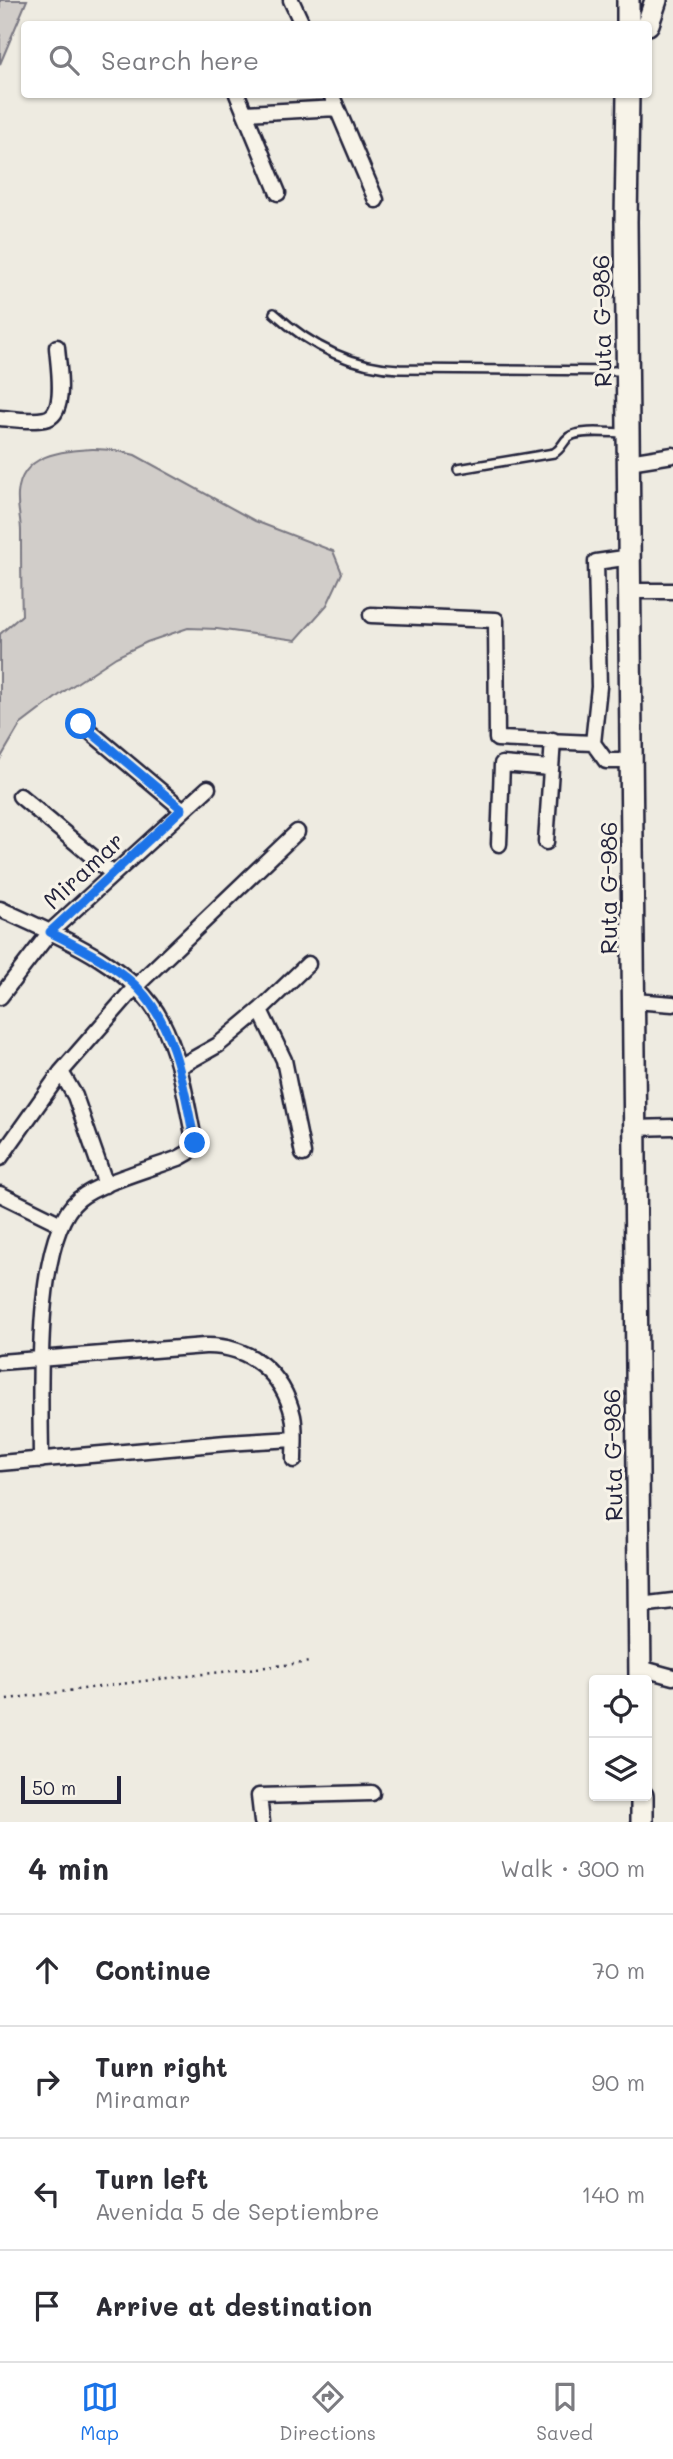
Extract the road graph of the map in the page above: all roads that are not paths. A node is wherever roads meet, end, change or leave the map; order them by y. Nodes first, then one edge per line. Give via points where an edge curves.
1 (291, 0) edge
2 (628, 0) edge
3 (656, 0) edge
4 (301, 21) edge
5 (628, 21) edge
6 (649, 21) edge
7 (239, 98) edge
8 (628, 98) edge
9 (334, 102) edge
10 (245, 113) junction
11 (278, 193) dead end
12 (376, 200) dead end
13 (274, 313) dead end
14 (57, 347) dead end
15 (628, 372) junction
16 (0, 418) edge
17 (629, 433) junction
18 (673, 455) edge
19 (629, 462) junction
20 (458, 469) dead end
21 (631, 557) junction
22 (631, 591) junction
23 (673, 591) edge
24 (371, 615) dead end
25 (81, 724) dead end
26 (553, 740) junction
27 (593, 743) junction
28 (632, 761) junction
29 (550, 768) junction
30 (208, 788) dead end
31 (20, 796) dead end
32 (182, 809) junction
33 (297, 832) dead end
34 (547, 842) dead end
35 (499, 844) dead end
36 (112, 873) junction
37 (0, 909) edge
38 (50, 932) junction
39 (308, 964) dead end
40 (136, 986) junction
41 (0, 997) edge
42 (634, 1002) junction
43 (673, 1004) edge
44 (260, 1010) junction
45 (179, 1067) junction
46 (61, 1072) junction
47 (673, 1127) edge
48 (634, 1128) junction
49 (303, 1154) dead end
50 (0, 1158) edge
51 (106, 1185) junction
52 (0, 1194) edge
53 (61, 1224) junction
54 (41, 1360) junction
55 (0, 1362) edge
56 (294, 1439) junction
57 (41, 1460) junction
58 (295, 1460) dead end
59 (0, 1463) edge
60 (673, 1601) edge
61 (640, 1605) junction
62 (640, 1674) edge
63 (673, 1677) edge
64 (372, 1793) dead end
65 (642, 1801) edge
66 (261, 1822) edge
67 (642, 1822) edge

1 - 4 street
2 - 5 main road
3 - 6 main road
7 - 10 street
8 - 15 main road, Ruta G-986
9 - 10 street
9 - 12 street
10 - 11 street
13 - 15 lane via 316,345 367,366
14 - 16 street via 60,405 55,414 46,419
15 - 17 main road, Ruta G-986
17 - 19 main road, Ruta G-986
17 - 20 lane via 577,433 554,453
18 - 19 street
19 - 21 main road, Ruta G-986
21 - 22 main road, Ruta G-986
21 - 27 street via 596,562 599,687
22 - 23 street
22 - 28 main road, Ruta G-986
24 - 26 street via 496,620 497,739
25 - 32 street
26 - 27 street
26 - 29 street
27 - 28 street via 606,761
28 - 42 main road, Ruta G-986
29 - 34 street
29 - 35 street via 502,764
30 - 32 street, Miramar
31 - 36 street
32 - 36 street, Miramar
33 - 40 street
36 - 38 street, Miramar
37 - 38 street
38 - 40 street via 98,958
38 - 41 street, Miramar
39 - 44 street
40 - 45 street via 160,1018
40 - 46 street
42 - 43 street
42 - 48 main road, Ruta G-986
44 - 45 street via 218,1045
44 - 49 street via 284,1060
45 - 51 street via 195,1143 178,1158
46 - 50 street
46 - 51 street via 75,1096
47 - 48 street
48 - 61 main road, Ruta G-986
51 - 53 street via 81,1196
52 - 53 street
53 - 54 street via 49,1269
54 - 55 street
54 - 56 street via 205,1346 229,1348 259,1361 279,1383 292,1414
54 - 57 street
56 - 57 street
56 - 58 street
57 - 59 street
60 - 61 street
61 - 62 main road, Ruta G-986
62 - 63 street
64 - 66 street via 259,1796
65 - 67 main road

